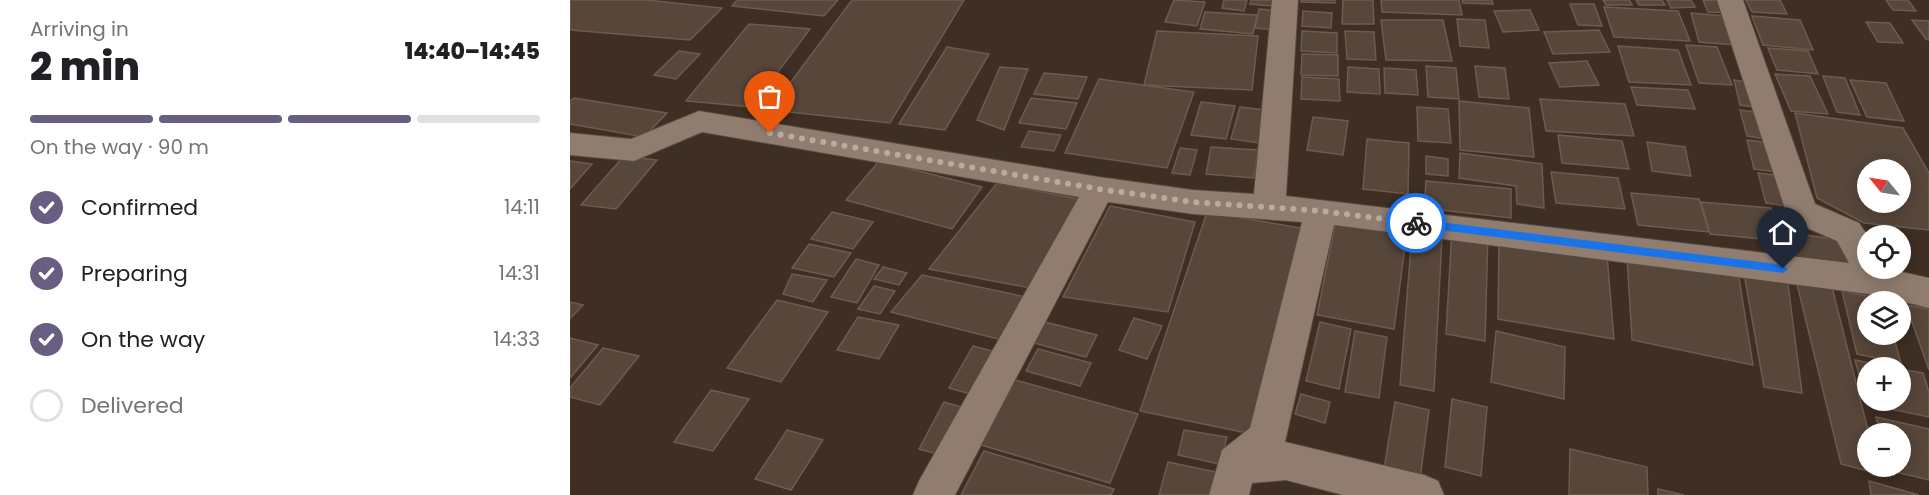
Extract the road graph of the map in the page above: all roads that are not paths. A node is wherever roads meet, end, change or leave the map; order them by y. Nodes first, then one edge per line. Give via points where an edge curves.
1 (1285, 0) edge
2 (1730, 0) edge
3 (570, 144) edge
4 (1099, 189) junction
5 (1269, 207) junction
6 (1321, 211) junction
7 (1857, 248) edge
8 (1857, 271) edge
9 (1890, 279) edge
10 (1929, 293) edge
11 (1232, 480) edge
12 (933, 495) edge
13 (1424, 495) edge

1 - 5 street
2 - 7 street via 1802,212 1848,232
3 - 4 street via 634,150 699,122
4 - 5 street via 1193,202
4 - 12 street
5 - 6 street
6 - 8 street
6 - 11 street via 1268,439
9 - 10 street
11 - 13 street via 1286,461

